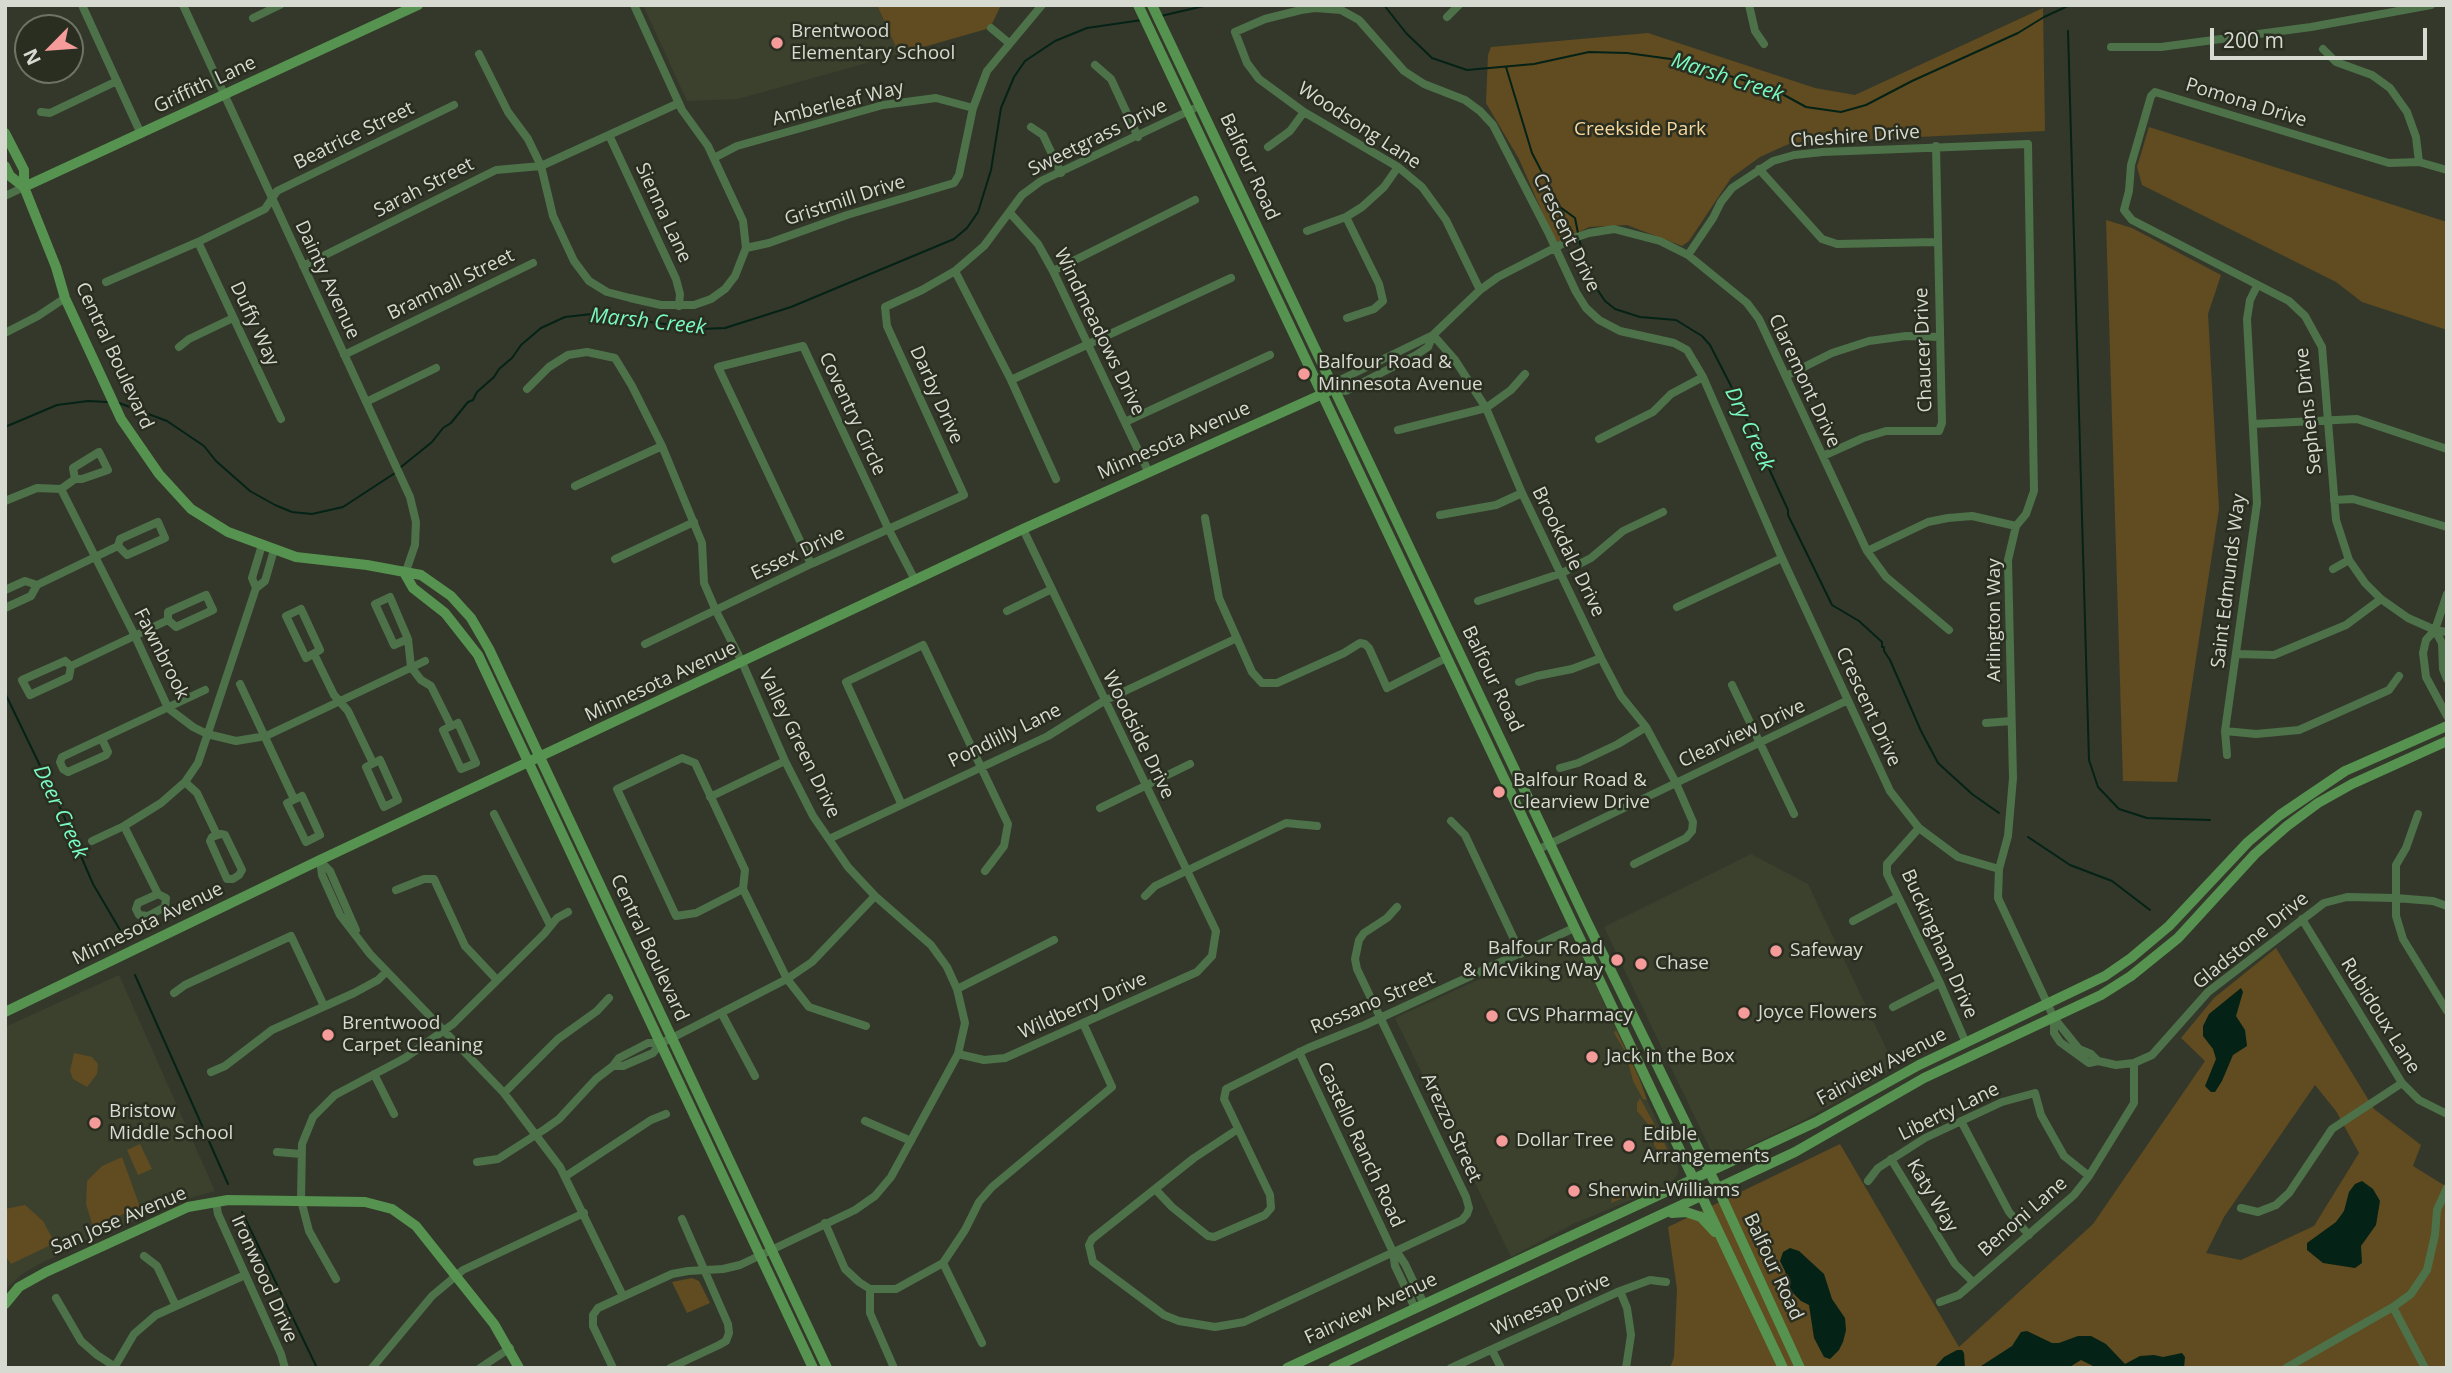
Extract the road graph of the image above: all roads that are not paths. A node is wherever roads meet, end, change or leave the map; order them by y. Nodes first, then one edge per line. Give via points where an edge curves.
1 (82, 5) edge
2 (183, 5) edge
3 (280, 5) edge
4 (418, 5) edge
5 (634, 5) edge
6 (1042, 5) edge
7 (1459, 5) edge
8 (1749, 5) edge
9 (2431, 5) edge
10 (1153, 6) edge
11 (1138, 7) edge
12 (404, 8) edge
13 (1447, 17) dead end
14 (253, 18) dead end
15 (991, 28) dead end
16 (1235, 32) joint
17 (1009, 43) junction
18 (1764, 44) dead end
19 (2110, 47) dead end
20 (2323, 49) dead end
21 (479, 54) dead end
22 (1096, 65) dead end
23 (117, 81) junction
24 (224, 97) junction
25 (679, 103) junction
26 (454, 105) dead end
27 (1200, 105) junction
28 (973, 107) junction
29 (1188, 111) junction
30 (41, 112) dead end
31 (1304, 112) junction
32 (1031, 127) dead end
33 (5, 133) edge
34 (141, 134) junction
35 (609, 135) junction
36 (1138, 137) junction
37 (2028, 144) joint
38 (1936, 146) junction
39 (1268, 147) dead end
40 (714, 158) junction
41 (2418, 162) junction
42 (5, 166) edge
43 (541, 166) junction
44 (1398, 167) junction
45 (1759, 169) junction
46 (2447, 170) edge
47 (1061, 173) junction
48 (24, 187) junction
49 (5, 196) edge
50 (272, 199) junction
51 (1195, 200) dead end
52 (2124, 210) joint
53 (1010, 214) junction
54 (1346, 217) junction
55 (1307, 231) dead end
56 (198, 242) junction
57 (1937, 242) junction
58 (746, 248) junction
59 (1555, 248) junction
60 (1688, 255) junction
61 (533, 263) dead end
62 (303, 266) junction
63 (955, 271) junction
64 (1053, 271) junction
65 (1231, 278) dead end
66 (106, 282) dead end
67 (2257, 286) junction
68 (1480, 290) junction
69 (65, 298) junction
70 (679, 306) junction
71 (885, 307) joint
72 (233, 318) junction
73 (1347, 318) dead end
74 (5, 333) edge
75 (1433, 335) junction
76 (1940, 337) junction
77 (1087, 346) junction
78 (179, 347) dead end
79 (344, 355) junction
80 (1270, 355) dead end
81 (436, 368) dead end
82 (1525, 374) dead end
83 (1786, 376) junction
84 (1703, 377) junction
85 (1011, 380) junction
86 (527, 389) dead end
87 (1334, 389) junction
88 (1321, 395) junction
89 (366, 402) junction
90 (1486, 408) junction
91 (281, 419) dead end
92 (2327, 419) junction
93 (1125, 422) junction
94 (2253, 424) junction
95 (1398, 430) dead end
96 (1599, 439) dead end
97 (662, 446) junction
98 (2447, 449) edge
99 (1823, 456) junction
100 (1148, 471) junction
101 (75, 479) dead end
102 (1056, 480) dead end
103 (575, 486) dead end
104 (61, 489) junction
105 (1522, 493) junction
106 (964, 495) joint
107 (2334, 500) junction
108 (5, 501) edge
109 (1663, 512) dead end
110 (1440, 515) dead end
111 (1205, 518) dead end
112 (694, 523) junction
113 (2016, 526) junction
114 (2447, 527) edge
115 (1023, 529) junction
116 (889, 530) junction
117 (262, 545) junction
118 (118, 546) junction
119 (274, 550) junction
120 (1867, 551) junction
121 (94, 557) junction
122 (1782, 558) junction
123 (615, 559) dead end
124 (2349, 560) junction
125 (811, 564) junction
126 (2333, 569) dead end
127 (1562, 573) junction
128 (405, 574) junction
129 (915, 580) junction
130 (37, 585) junction
131 (256, 589) junction
132 (1052, 589) junction
133 (5, 590) edge
134 (2447, 594) edge
135 (2381, 599) junction
136 (1478, 601) dead end
137 (1677, 607) dead end
138 (5, 608) edge
139 (716, 611) junction
140 (1006, 611) dead end
141 (168, 620) junction
142 (1949, 630) dead end
143 (2435, 630) junction
144 (2447, 632) edge
145 (135, 636) junction
146 (1237, 638) junction
147 (408, 639) junction
148 (645, 644) dead end
149 (314, 654) junction
150 (2236, 654) junction
151 (1446, 658) junction
152 (1601, 658) junction
153 (425, 661) dead end
154 (743, 662) junction
155 (71, 666) junction
156 (411, 667) junction
157 (2399, 676) dead end
158 (2447, 679) edge
159 (1519, 682) dead end
160 (240, 684) dead end
161 (1732, 685) dead end
162 (205, 691) dead end
163 (1104, 701) junction
164 (1846, 701) junction
165 (341, 702) junction
166 (168, 708) junction
167 (2447, 716) edge
168 (2011, 721) junction
169 (1986, 723) dead end
170 (451, 726) junction
171 (2447, 726) edge
172 (1646, 727) junction
173 (2225, 731) junction
174 (207, 734) junction
175 (266, 736) junction
176 (102, 738) junction
177 (2447, 741) edge
178 (1759, 743) junction
179 (2227, 755) dead end
180 (539, 758) junction
181 (785, 761) junction
182 (373, 763) junction
183 (527, 763) junction
184 (1190, 764) dead end
185 (980, 767) junction
186 (1560, 768) dead end
187 (185, 782) junction
188 (1676, 783) junction
189 (1145, 786) junction
190 (710, 797) junction
191 (294, 799) junction
192 (901, 803) junction
193 (1100, 808) dead end
194 (494, 814) dead end
195 (1794, 814) dead end
196 (2418, 814) dead end
197 (1451, 821) dead end
198 (124, 826) junction
199 (1317, 826) dead end
200 (1919, 828) junction
201 (217, 835) junction
202 (829, 839) junction
203 (92, 841) dead end
204 (1551, 844) junction
205 (1537, 850) junction
206 (320, 860) junction
207 (1633, 864) dead end
208 (1999, 869) junction
209 (985, 871) dead end
210 (1186, 871) junction
211 (743, 889) junction
212 (396, 890) dead end
213 (158, 894) dead end
214 (1145, 896) dead end
215 (875, 897) junction
216 (1898, 897) junction
217 (2395, 898) junction
218 (2447, 906) edge
219 (1397, 907) dead end
220 (568, 912) dead end
221 (2302, 919) junction
222 (1853, 921) dead end
223 (550, 925) junction
224 (1574, 928) junction
225 (1054, 940) dead end
226 (1521, 954) junction
227 (1212, 956) joint
228 (386, 972) junction
229 (787, 979) junction
230 (497, 980) junction
231 (1940, 983) junction
232 (957, 989) junction
233 (174, 993) dead end
234 (609, 998) dead end
235 (2048, 1005) junction
236 (324, 1006) junction
237 (1893, 1007) dead end
238 (2447, 1011) edge
239 (5, 1012) edge
240 (722, 1014) junction
241 (1381, 1018) junction
242 (2054, 1018) junction
243 (1083, 1023) junction
244 (866, 1026) dead end
245 (443, 1031) junction
246 (672, 1038) junction
247 (661, 1043) junction
248 (1966, 1043) junction
249 (1299, 1052) junction
250 (958, 1054) junction
251 (2134, 1063) junction
252 (211, 1072) dead end
253 (374, 1074) junction
254 (755, 1076) dead end
255 (2402, 1083) junction
256 (503, 1093) junction
257 (394, 1114) dead end
258 (666, 1114) dead end
259 (2447, 1114) edge
260 (865, 1121) dead end
261 (1961, 1121) junction
262 (1238, 1129) junction
263 (537, 1135) junction
264 (911, 1141) junction
265 (277, 1152) dead end
266 (300, 1154) junction
267 (1891, 1159) junction
268 (477, 1162) dead end
269 (1709, 1173) junction
270 (566, 1176) junction
271 (2090, 1176) junction
272 (1695, 1180) junction
273 (1868, 1181) dead end
274 (2447, 1188) edge
275 (1718, 1189) junction
276 (1156, 1190) junction
277 (1702, 1195) junction
278 (300, 1200) junction
279 (216, 1202) junction
280 (2241, 1209) dead end
281 (584, 1213) junction
282 (1666, 1213) junction
283 (682, 1219) dead end
284 (825, 1223) junction
285 (2029, 1235) junction
286 (1567, 1239) junction
287 (1726, 1246) junction
288 (773, 1249) junction
289 (1393, 1252) junction
290 (761, 1255) junction
291 (144, 1256) dead end
292 (943, 1263) junction
293 (704, 1270) junction
294 (246, 1275) junction
295 (456, 1275) junction
296 (336, 1279) dead end
297 (1972, 1281) junction
298 (1666, 1282) dead end
299 (1510, 1286) junction
300 (870, 1289) junction
301 (1620, 1291) junction
302 (623, 1296) junction
303 (56, 1298) dead end
304 (1940, 1302) dead end
305 (5, 1304) edge
306 (176, 1306) junction
307 (1419, 1306) junction
308 (2393, 1307) junction
309 (1392, 1341) junction
310 (982, 1343) dead end
311 (510, 1348) junction
312 (1492, 1350) junction
313 (115, 1367) edge
314 (285, 1368) edge
315 (372, 1368) edge
316 (480, 1368) edge
317 (519, 1368) edge
318 (613, 1368) edge
319 (670, 1368) edge
320 (813, 1368) edge
321 (827, 1368) edge
322 (894, 1368) edge
323 (1287, 1368) edge
324 (1333, 1368) edge
325 (1451, 1368) edge
326 (1501, 1368) edge
327 (1626, 1368) edge
328 (1783, 1368) edge
329 (1800, 1368) edge
330 (2286, 1368) edge
331 (2425, 1368) edge

1 - 23 street
2 - 24 street, Dainty Avenue
3 - 14 street
4 - 12 street, Griffith Lane
5 - 25 street
6 - 17 street
7 - 13 street
8 - 18 street via 1755,31
9 - 19 street via 2161,47
10 - 27 street, Balfour Road
11 - 29 street, Balfour Road
12 - 24 street, Griffith Lane
15 - 17 street
16 - 31 street, Woodsong Lane via 1259,79
16 - 59 street, Crescent Drive via 1265,19 1315,8 1340,10 1359,20 1404,71 1465,100 1493,125
17 - 28 street via 988,71
20 - 41 street via 2336,62 2372,75 2390,88 2407,112
21 - 43 street
22 - 36 street via 1111,79
23 - 30 street via 50,113
23 - 34 street
24 - 34 street, Griffith Lane
24 - 50 street, Dainty Avenue
25 - 35 street, Sarah Street
25 - 40 street
26 - 50 street, Beatrice Street via 276,191
27 - 29 street, Sweetgrass Drive
27 - 87 street, Balfour Road
28 - 40 street, Amberleaf Way via 936,98 883,105 737,146
28 - 58 street, Gristmill Drive via 960,175 954,183
29 - 36 street, Sweetgrass Drive
29 - 88 street, Balfour Road
31 - 39 street via 1290,131
31 - 44 street, Woodsong Lane
32 - 47 street via 1042,135
33 - 48 street, Central Boulevard via 24,170
34 - 48 street, Griffith Lane
35 - 43 street, Sarah Street
35 - 70 street, Sienna Lane via 676,279
36 - 47 street, Sweetgrass Drive
37 - 38 street, Cheshire Drive
37 - 113 street, Arlington Way via 2034,491
38 - 45 street, Cheshire Drive via 1794,155
38 - 57 street, Chaucer Drive
40 - 58 street via 743,221
41 - 46 street, Pomona Drive
41 - 52 street, Pomona Drive via 2389,163 2155,92 2131,166
42 - 48 street, Central Boulevard
43 - 62 street, Sarah Street via 496,170
43 - 70 street via 553,216 589,281 607,292
44 - 54 street via 1374,198
44 - 68 street, Woodsong Lane via 1422,187 1446,220
45 - 57 street via 1822,239 1837,244
45 - 60 street, Cheshire Drive via 1732,188
47 - 53 street, Sweetgrass Drive via 1022,195
48 - 49 street, Griffith Lane
48 - 69 street, Central Boulevard
50 - 56 street, Beatrice Street via 265,209
50 - 62 street, Dainty Avenue
51 - 64 street
52 - 67 street, Sephens Drive via 2132,220
53 - 63 street, Sweetgrass Drive via 984,246
53 - 64 street, Windmeadows Drive via 1038,244
54 - 55 street
54 - 73 street via 1383,301 1374,310
56 - 66 street, Beatrice Street
56 - 72 street, Duffy Way
57 - 76 street, Chaucer Drive
58 - 70 street via 725,289 711,299
59 - 60 street, Claremont Drive via 1589,233 1614,229 1660,241
59 - 68 street, Claremont Drive via 1519,264
59 - 84 street, Crescent Drive via 1576,292 1599,320 1620,331 1687,350
60 - 83 street, Claremont Drive via 1747,303
61 - 79 street, Bramhall Street
62 - 79 street, Dainty Avenue
63 - 71 street, Sweetgrass Drive
63 - 85 street
64 - 77 street, Windmeadows Drive
65 - 77 street
67 - 92 street, Sephens Drive via 2289,301 2316,333 2322,347
67 - 94 street, Saint Edmunds Way via 2247,319
68 - 75 street, Claremont Drive
69 - 74 street
69 - 117 street, Central Boulevard via 121,419 159,474 191,509 228,532
71 - 106 street, Darby Drive via 887,326
72 - 78 street
72 - 91 street, Duffy Way
75 - 87 street, Claremont Drive via 1340,380
75 - 90 street, Brookdale Drive
76 - 83 street via 1869,341
76 - 99 street, Chaucer Drive via 1942,424 1938,431 1886,431
77 - 85 street
77 - 93 street, Windmeadows Drive
79 - 89 street, Dainty Avenue
80 - 93 street
81 - 89 street
82 - 90 street
83 - 99 street, Claremont Drive
84 - 96 street via 1671,394 1653,412
84 - 122 street, Crescent Drive
85 - 102 street
86 - 97 street, Valley Green Drive via 568,355 587,352 615,358
87 - 88 street, Minnesota Avenue
87 - 204 street, Balfour Road
88 - 100 street, Minnesota Avenue
88 - 151 street, Balfour Road
89 - 128 street, Dainty Avenue via 410,497 416,523 415,545
90 - 95 street
90 - 105 street, Brookdale Drive
92 - 94 street
92 - 98 street via 2357,419
92 - 107 street, Sephens Drive
93 - 100 street, Windmeadows Drive
94 - 150 street, Saint Edmunds Way via 2258,503
97 - 103 street
97 - 112 street, Valley Green Drive
99 - 120 street, Claremont Drive
100 - 115 street, Minnesota Avenue
101 - 104 street
104 - 108 street via 37,488
104 - 121 street, Fawnbrook
105 - 110 street via 1496,505
105 - 127 street, Brookdale Drive
106 - 116 street, Essex Drive
107 - 114 street via 2353,499
107 - 124 street, Sephens Drive
109 - 127 street via 1623,531 1591,558
111 - 146 street via 1216,587
112 - 123 street
112 - 139 street, Valley Green Drive via 702,543 704,583
113 - 120 street via 1972,516 1948,518
113 - 168 street, Arlington Way via 2008,560
115 - 129 street, Minnesota Avenue
115 - 132 street, Woodside Drive
116 - 125 street, Essex Drive
116 - 125 street, Coventry Circle via 803,346 718,367
116 - 129 street, Coventry Circle
117 - 119 street, Central Boulevard
117 - 131 street via 252,578
118 - 118 street via 127,555 165,538 158,522 120,539
118 - 121 street
119 - 128 street, Central Boulevard
119 - 131 street via 265,581
120 - 142 street, Claremont Drive via 1886,577
121 - 130 street
121 - 145 street, Fawnbrook
122 - 137 street
122 - 164 street, Crescent Drive
124 - 126 street
124 - 135 street, Sephens Drive
125 - 139 street, Essex Drive
127 - 136 street
127 - 152 street, Brookdale Drive
128 - 180 street, Central Boulevard via 421,575 451,596 471,618
128 - 183 street, Central Boulevard via 413,588 445,613 478,655
129 - 154 street, Minnesota Avenue
130 - 133 street via 26,581
130 - 138 street via 31,596
131 - 174 street
132 - 140 street
132 - 163 street, Woodside Drive
134 - 143 street
135 - 143 street, Sephens Drive
135 - 150 street via 2346,625 2274,655
139 - 148 street, Essex Drive
139 - 154 street, Valley Green Drive
141 - 141 street via 169,612 206,595 213,610 176,626
141 - 145 street
143 - 144 street, Sephens Drive
143 - 158 street via 2442,643
143 - 167 street via 2423,653 2426,677
145 - 155 street
145 - 166 street, Fawnbrook
146 - 151 street via 1257,679 1269,685 1360,643 1369,648 1387,688
146 - 163 street, Pondlilly Lane
147 - 147 street via 390,597 375,604 394,645
147 - 156 street
149 - 149 street via 306,658 286,616 301,609 320,650
149 - 165 street
150 - 173 street, Saint Edmunds Way
151 - 205 street, Balfour Road
152 - 159 street
152 - 172 street, Brookdale Drive via 1621,696
153 - 156 street, Fawnbrook
154 - 180 street, Minnesota Avenue
154 - 181 street, Valley Green Drive
155 - 155 street via 65,661 22,680 30,695 69,677
156 - 165 street, Fawnbrook
156 - 170 street via 431,686
157 - 173 street via 2389,690 2299,730
160 - 175 street
161 - 178 street
162 - 166 street
163 - 185 street, Pondlilly Lane via 1048,736
163 - 189 street, Woodside Drive
164 - 178 street, Clearview Drive
164 - 200 street, Crescent Drive via 1890,790
165 - 175 street, Fawnbrook
165 - 182 street
166 - 174 street, Fawnbrook
166 - 176 street
168 - 169 street
168 - 208 street, Arlington Way via 2012,812
170 - 170 street via 443,730 461,769 476,763 458,723
171 - 235 street, Fairview Avenue via 2346,771 2280,815 2131,958
172 - 186 street
172 - 188 street, Brookdale Drive
173 - 179 street, Saint Edmunds Way
174 - 175 street, Fawnbrook via 236,741
174 - 187 street via 198,763
175 - 191 street
176 - 176 street via 107,755 68,772 63,769 62,757
177 - 242 street, Fairview Avenue via 2318,803 2255,854 2178,937 2131,976
178 - 188 street, Clearview Drive
178 - 195 street
180 - 183 street, Minnesota Avenue
180 - 246 street, Central Boulevard
181 - 190 street
181 - 202 street, Valley Green Drive
182 - 182 street via 366,767 384,807 398,800 380,760
183 - 206 street, Minnesota Avenue
183 - 247 street, Central Boulevard
184 - 189 street
185 - 192 street, Pondlilly Lane
185 - 192 street via 923,645 846,682
185 - 209 street via 1008,824 1004,846
187 - 198 street
187 - 201 street via 197,793
188 - 204 street, Clearview Drive
188 - 207 street, Brookdale Drive via 1693,822 1692,831
189 - 193 street
189 - 210 street, Woodside Drive
190 - 211 street via 745,870
190 - 211 street via 695,763 682,758 617,789 676,916 696,913
191 - 191 street via 287,803 306,842 320,835 302,796
192 - 202 street, Pondlilly Lane
194 - 223 street
196 - 217 street via 2396,865
197 - 226 street via 1465,835
198 - 203 street
198 - 213 street
199 - 210 street via 1286,823
200 - 208 street, Crescent Drive via 1958,857
200 - 216 street, Buckingham Drive via 1887,864
201 - 201 street via 210,841 227,879 233,879 242,870 225,835
202 - 215 street, Valley Green Drive
204 - 205 street, Clearview Drive
204 - 269 street, Balfour Road
205 - 224 street, Balfour Road
206 - 228 street via 331,873 360,939
206 - 239 street, Minnesota Avenue
208 - 235 street, Arlington Way via 1998,898
210 - 214 street
210 - 227 street, Woodside Drive via 1216,931
211 - 229 street
212 - 230 street via 424,878 434,879 465,946
215 - 229 street via 812,962
215 - 232 street, Valley Green Drive via 931,945
216 - 222 street
216 - 231 street, Buckingham Drive
217 - 218 street, Gladstone Drive
217 - 221 street, Gladstone Drive via 2347,897 2324,903
217 - 238 street via 2403,939
219 - 241 street via 1364,933 1355,952 1357,969
220 - 223 street
221 - 251 street, Gladstone Drive via 2208,992 2152,1055
221 - 255 street, Rubidoux Lane
223 - 230 street
224 - 226 street, Rossano Street
224 - 272 street, Balfour Road
225 - 232 street
226 - 241 street, Rossano Street
227 - 243 street, Wildberry Drive via 1197,972
228 - 236 street
228 - 245 street
229 - 240 street
229 - 244 street via 809,1007
230 - 245 street
231 - 237 street
231 - 248 street, Buckingham Drive
232 - 250 street, Valley Green Drive via 965,1023
233 - 236 street via 292,936
234 - 256 street via 558,1039
235 - 242 street, Arlington Way
235 - 248 street, Fairview Avenue
236 - 252 street via 272,1030
240 - 246 street
240 - 254 street
241 - 249 street, Rossano Street
241 - 289 street, Arezzo Street via 1469,1208 1462,1220
242 - 251 street via 2054,1033 2060,1042 2077,1052 2116,1065
242 - 275 street, Fairview Avenue via 1924,1078 1795,1152
243 - 250 street, Wildberry Drive via 1005,1058 984,1060
243 - 292 street via 1112,1087 992,1186
245 - 253 street
245 - 256 street
246 - 247 street
246 - 288 street, Central Boulevard
247 - 263 street via 653,1053 613,1066
247 - 290 street, Central Boulevard
248 - 269 street, Fairview Avenue
249 - 262 street, Rossano Street via 1226,1088 1224,1099
249 - 289 street, Castello Ranch Road
250 - 264 street, Valley Green Drive
251 - 271 street, Benoni Lane via 2134,1102
253 - 257 street
253 - 266 street via 322,1107 308,1128
255 - 259 street, Rubidoux Lane via 2419,1100
255 - 280 street via 2332,1129 2276,1205 2258,1212
256 - 263 street
258 - 270 street
260 - 264 street
261 - 267 street, Liberty Lane
261 - 271 street, Liberty Lane via 2035,1093 2041,1115 2064,1156
261 - 285 street via 2009,1212
262 - 276 street
262 - 276 street via 1270,1195 1271,1208 1265,1215 1208,1236
263 - 268 street via 498,1159
263 - 270 street
264 - 284 street, Valley Green Drive via 875,1196
265 - 266 street
266 - 278 street
267 - 273 street, Liberty Lane
267 - 297 street, Katy Way via 1955,1264
269 - 272 street, Fairview Avenue
269 - 275 street, Balfour Road
270 - 281 street
271 - 285 street, Benoni Lane
272 - 277 street, Balfour Road
272 - 286 street, Fairview Avenue
274 - 308 street via 2437,1210 2427,1270 2411,1294
275 - 277 street, Fairview Avenue
275 - 329 street, Balfour Road
276 - 289 street via 1092,1239 1088,1251 1093,1262 1164,1315 1179,1321 1214,1327 1244,1322
277 - 282 street, Fairview Avenue
277 - 287 street, Balfour Road
278 - 279 street, San Jose Avenue
278 - 295 street, San Jose Avenue via 365,1202 392,1209 416,1226
278 - 296 street via 309,1231
279 - 294 street, Ironwood Drive
279 - 305 street, San Jose Avenue via 188,1208 46,1272 19,1287
281 - 295 street
281 - 302 street
282 - 287 street via 1701,1217
282 - 299 street, Fairview Avenue
283 - 293 street
284 - 288 street, Valley Green Drive
284 - 300 street via 845,1269
285 - 297 street, Benoni Lane
286 - 299 street via 1562,1255 1514,1277
286 - 307 street, Fairview Avenue
287 - 328 street, Balfour Road
288 - 290 street, Valley Green Drive
288 - 321 street, Central Boulevard
289 - 307 street, Castello Ranch Road via 1405,1264
290 - 293 street, Valley Green Drive via 732,1268
290 - 320 street, Central Boulevard
291 - 306 street via 156,1266
292 - 300 street via 897,1289
292 - 310 street
293 - 302 street, Valley Green Drive via 672,1274
293 - 319 street via 728,1324 728,1336 719,1345
294 - 306 street
294 - 314 street, Ironwood Drive
295 - 311 street, San Jose Avenue
295 - 315 street via 432,1296
297 - 304 street, Benoni Lane via 1959,1295
298 - 301 street, Winesap Drive via 1650,1280
299 - 309 street, Fairview Avenue
300 - 322 street via 870,1313
301 - 312 street, Winesap Drive
301 - 327 street via 1628,1308 1631,1335
302 - 318 street, Valley Green Drive via 598,1308 592,1321
303 - 313 street via 81,1341
306 - 313 street via 156,1315 134,1334
307 - 309 street via 1416,1320
307 - 323 street, Fairview Avenue
308 - 330 street
308 - 331 street
309 - 324 street, Fairview Avenue
311 - 316 street
311 - 317 street, San Jose Avenue
312 - 325 street, Winesap Drive
312 - 326 street

